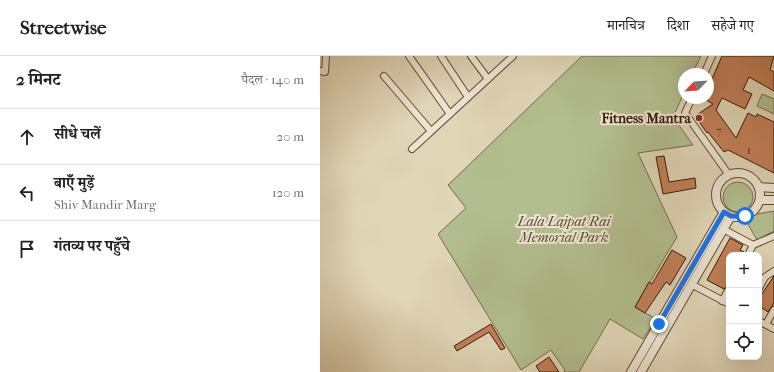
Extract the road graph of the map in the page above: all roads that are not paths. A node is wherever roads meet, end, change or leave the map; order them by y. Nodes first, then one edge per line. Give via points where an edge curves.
1 (326, 56) edge
2 (409, 56) edge
3 (441, 56) edge
4 (471, 56) edge
5 (502, 56) edge
6 (513, 56) edge
7 (712, 56) edge
8 (506, 62) junction
9 (707, 68) edge
10 (320, 72) edge
11 (384, 76) dead end
12 (488, 79) junction
13 (468, 97) junction
14 (689, 104) edge
15 (450, 114) junction
16 (431, 131) junction
17 (412, 149) dead end
18 (729, 175) junction
19 (759, 187) junction
20 (774, 188) edge
21 (760, 200) junction
22 (774, 200) edge
23 (728, 214) junction
24 (723, 229) junction
25 (774, 236) edge
26 (753, 245) junction
27 (750, 252) edge
28 (774, 270) edge
29 (762, 283) edge
30 (691, 284) junction
31 (726, 294) edge
32 (722, 301) junction
33 (726, 303) edge
34 (774, 310) edge
35 (762, 322) edge
36 (766, 324) junction
37 (774, 329) edge
38 (631, 372) edge
39 (641, 372) edge

1 - 10 street via 325,72
2 - 15 street
3 - 13 street
4 - 12 street
5 - 8 street
6 - 8 street
7 - 9 street
8 - 12 street
11 - 16 street
12 - 13 street
13 - 15 street
14 - 18 street via 685,113
15 - 16 street
16 - 17 street
18 - 19 street via 739,172 748,174
18 - 23 street via 720,181 716,192 718,203
19 - 20 street
19 - 21 street
21 - 22 street
21 - 23 street via 755,210 749,214 742,217
23 - 24 street
23 - 38 street
24 - 26 street
24 - 30 street
25 - 26 street
26 - 27 street
28 - 29 street
30 - 32 street
30 - 39 street
31 - 32 street
32 - 33 street
34 - 36 street
35 - 36 street
36 - 37 street

